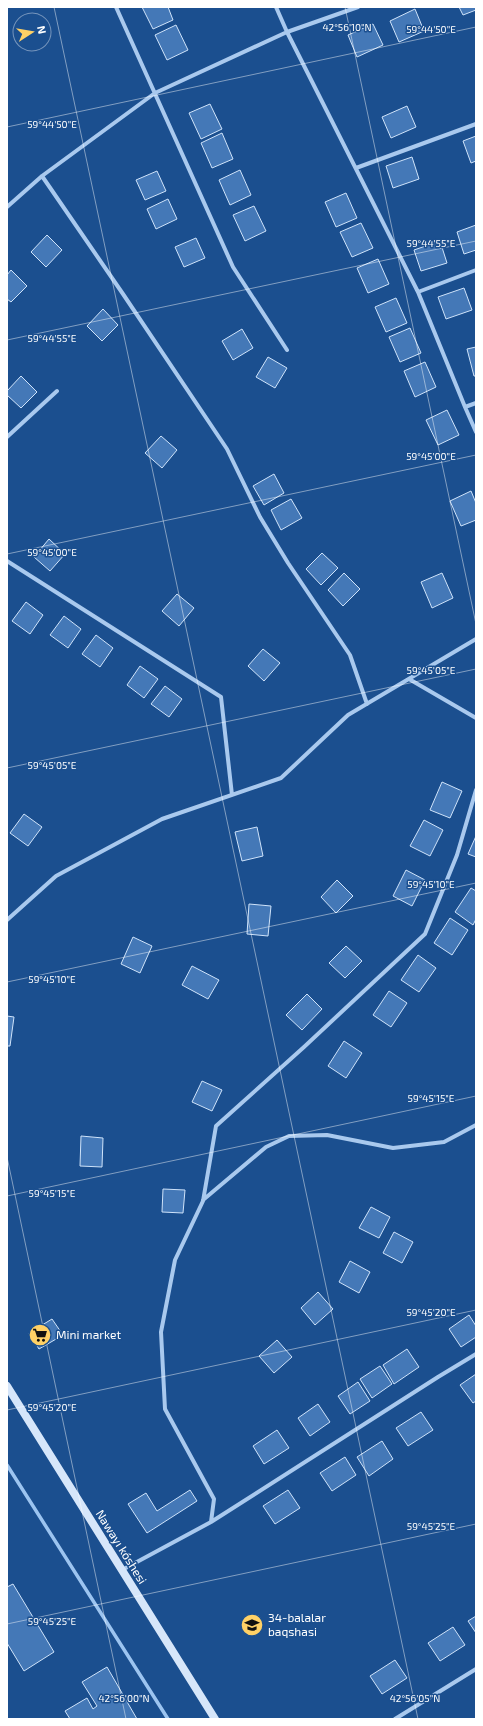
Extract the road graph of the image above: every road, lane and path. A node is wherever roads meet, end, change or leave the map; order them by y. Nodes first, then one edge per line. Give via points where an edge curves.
1 (116, 7) edge
2 (276, 7) edge
3 (358, 7) edge
4 (287, 32) junction
5 (155, 94) junction
6 (476, 124) edge
7 (356, 168) junction
8 (42, 176) junction
9 (7, 207) edge
10 (476, 270) edge
11 (418, 292) junction
12 (287, 350) dead end
13 (57, 391) dead end
14 (476, 403) edge
15 (465, 407) junction
16 (476, 432) edge
17 (7, 437) edge
18 (7, 561) edge
19 (476, 639) edge
20 (409, 679) junction
21 (367, 704) junction
22 (476, 718) edge
23 (476, 790) edge
24 (232, 795) junction
25 (7, 920) edge
26 (476, 1125) edge
27 (203, 1200) junction
28 (476, 1354) edge
29 (7, 1386) edge
30 (211, 1522) junction
31 (121, 1571) junction
32 (476, 1669) edge
33 (215, 1719) edge
34 (394, 1719) edge

1 - 5 street
2 - 4 street
3 - 4 street
4 - 5 street
4 - 7 street
5 - 8 street
5 - 12 street via 233,267
6 - 7 street
7 - 11 street
8 - 9 street
8 - 21 street via 227,450 260,517 350,655
10 - 11 street
11 - 15 street
13 - 17 street
14 - 15 street
15 - 16 street
18 - 24 street via 221,697
19 - 20 street
20 - 21 street
20 - 22 street
21 - 24 street via 348,715 281,778
23 - 27 street via 456,855 425,934 216,1126
24 - 25 street via 162,819 56,876
26 - 27 street via 444,1142 393,1148 327,1135 289,1136 266,1147
27 - 30 street via 175,1260 161,1332 165,1409 214,1500
28 - 30 street
29 - 31 main road, Nawayı kóshesi
30 - 31 street
31 - 33 main road, Nawayı kóshesi
32 - 34 street

